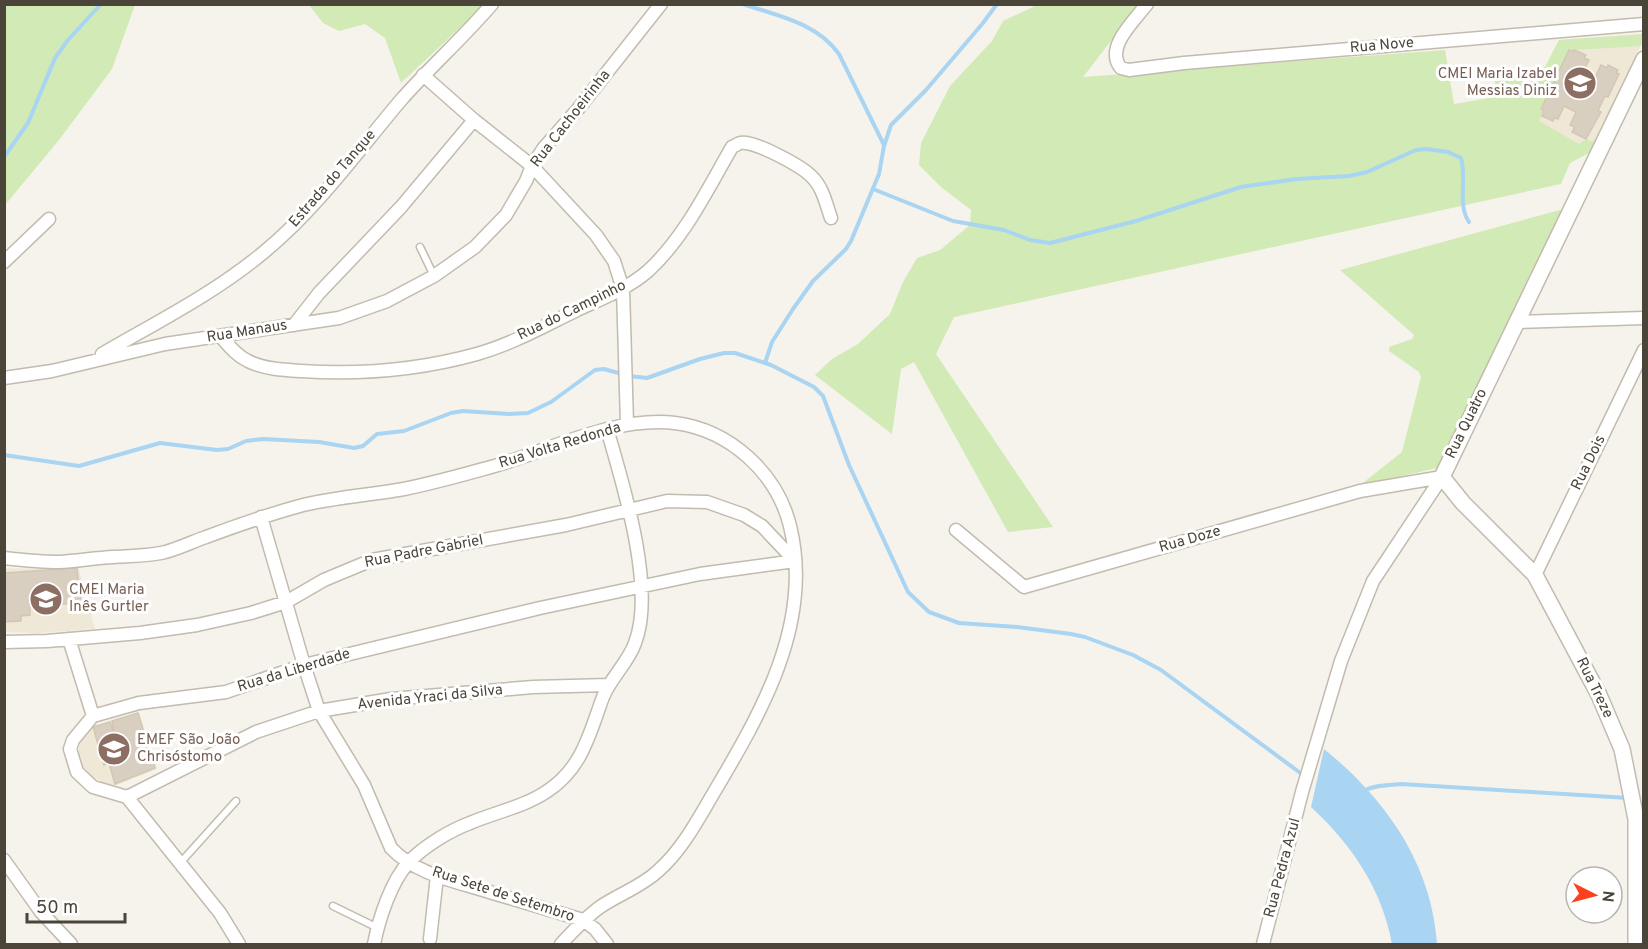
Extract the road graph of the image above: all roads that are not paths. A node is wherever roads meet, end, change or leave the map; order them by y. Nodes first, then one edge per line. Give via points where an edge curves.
1 (492, 4) edge
2 (661, 4) edge
3 (1147, 4) edge
4 (1644, 24) edge
5 (1644, 59) edge
6 (423, 75) junction
7 (474, 120) junction
8 (532, 166) junction
9 (831, 218) dead end
10 (49, 219) dead end
11 (420, 248) dead end
12 (4, 262) edge
13 (434, 276) junction
14 (623, 289) junction
15 (1644, 318) edge
16 (1516, 322) junction
17 (294, 325) junction
18 (221, 337) junction
19 (1644, 350) edge
20 (88, 362) junction
21 (4, 378) edge
22 (627, 424) junction
23 (607, 429) junction
24 (1442, 477) junction
25 (629, 509) junction
26 (261, 517) junction
27 (956, 530) dead end
28 (4, 558) edge
29 (795, 561) junction
30 (1535, 575) junction
31 (640, 587) junction
32 (286, 602) junction
33 (69, 639) junction
34 (4, 642) edge
35 (304, 665) junction
36 (608, 685) junction
37 (319, 711) junction
38 (93, 716) junction
39 (1302, 792) joint
40 (127, 796) junction
41 (236, 801) dead end
42 (4, 860) edge
43 (181, 862) junction
44 (409, 862) junction
45 (437, 876) junction
46 (333, 906) dead end
47 (583, 920) junction
48 (378, 929) junction
49 (430, 939) dead end
50 (71, 945) edge
51 (239, 945) edge
52 (374, 945) edge
53 (561, 945) edge
54 (607, 945) edge
55 (1263, 945) edge
56 (1636, 945) edge

1 - 6 street, Estrada do Tanque
2 - 8 street, Rua Cachoeirinha
3 - 4 street, Rua Nove via 1114,52 1115,62 1121,68
5 - 16 street, Rua Quatro
6 - 7 street
6 - 20 street, Estrada do Tanque via 328,189 265,252 199,298
7 - 8 street
7 - 17 street, Rua Manaus
8 - 13 street, Rua Cachoeirinha via 516,199 491,232 460,260
8 - 14 street via 607,249
9 - 14 street, Rua do Campinho via 823,193 812,177 784,157 740,143 732,147 682,233 648,271
10 - 12 street
11 - 13 lane
13 - 17 street, Rua Cachoeirinha via 367,309
14 - 18 street, Rua do Campinho via 478,353 386,371 349,373 264,367 240,356
14 - 22 street
15 - 16 street
16 - 24 street, Rua Quatro
17 - 18 street, Rua Manaus
18 - 20 street, Rua Manaus via 165,344
19 - 30 street, Rua Dois
20 - 21 street, Rua Manaus
22 - 23 street, Rua Volta Redonda
22 - 29 street, Rua Volta Redonda via 691,427 730,444 750,458 781,498 794,541
23 - 25 street
23 - 26 street, Rua Volta Redonda via 448,479 331,499
24 - 27 street, Rua Doze via 1360,491 1024,587
24 - 30 street, Rua Treze via 1462,503
24 - 39 street, Rua Quatro via 1373,581 1341,661
25 - 29 street, Rua Padre Gabriel via 666,501 708,502 762,526
25 - 31 street
25 - 32 street, Rua Padre Gabriel via 566,525 372,560 324,580
26 - 28 street, Rua Volta Redonda via 162,553 58,562
26 - 32 street, Rua Sete de Setembro
29 - 31 street, Rua da Liberdade
29 - 47 street, Rua Volta Redonda via 797,586 787,643 740,751 672,857 643,884
30 - 56 street, Rua Treze via 1599,695 1622,750 1636,819
31 - 35 street, Rua da Liberdade
31 - 36 street via 636,642
32 - 33 street, Rua Padre Gabriel via 197,625
32 - 35 street, Rua Sete de Setembro
33 - 34 street, Rua Padre Gabriel
33 - 38 street
35 - 37 street, Rua Sete de Setembro
35 - 38 street, Rua da Liberdade via 226,692 139,703
36 - 37 street, Avenida Yraci da Silva via 391,699
36 - 44 street via 583,749 566,777 531,801 442,837
37 - 40 street, Avenida Yraci da Silva via 256,732
37 - 44 street, Rua Sete de Setembro via 364,785 391,848
38 - 40 street via 73,740 73,765 93,787
39 - 55 street, Rua Pedra Azul
40 - 43 street
41 - 43 lane
42 - 50 street via 41,912
43 - 51 street
44 - 45 street, Rua Sete de Setembro
44 - 48 street via 382,910
45 - 47 street, Rua Sete de Setembro
45 - 49 street
46 - 48 lane
47 - 53 street, Rua Volta Redonda
47 - 54 street
48 - 52 street

